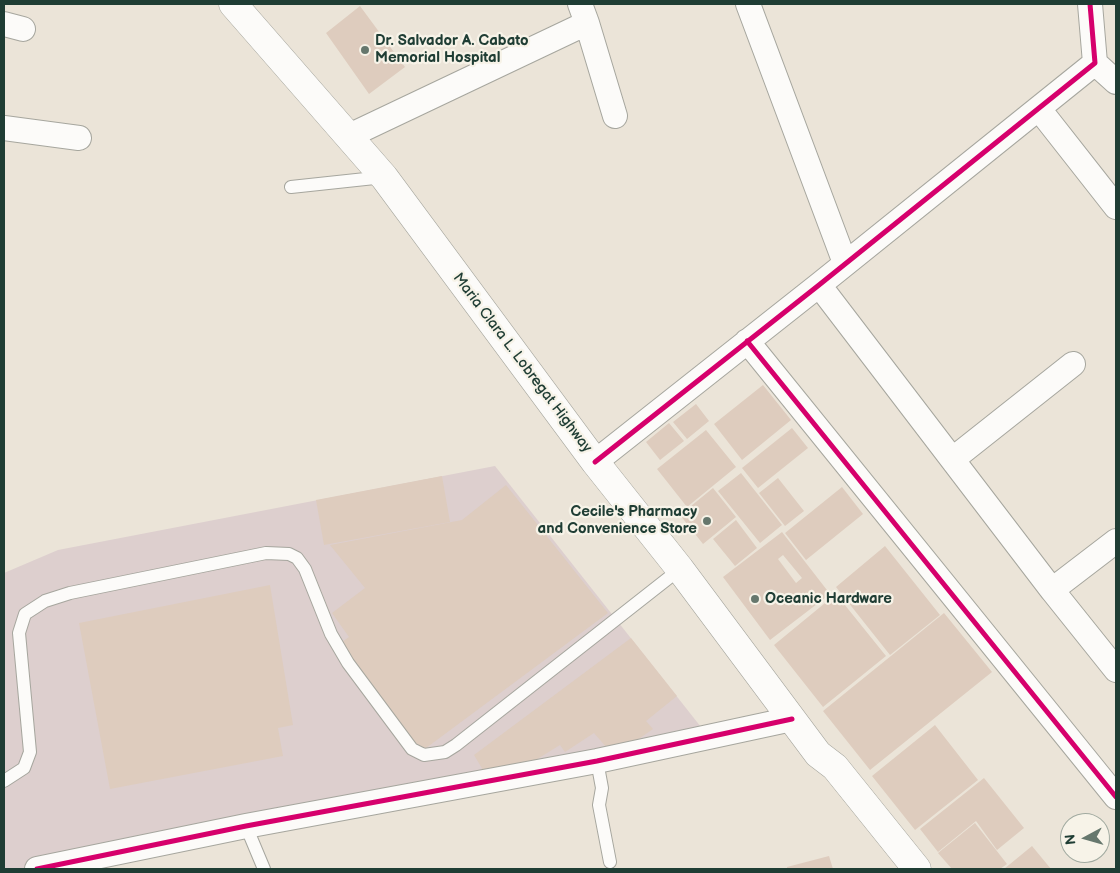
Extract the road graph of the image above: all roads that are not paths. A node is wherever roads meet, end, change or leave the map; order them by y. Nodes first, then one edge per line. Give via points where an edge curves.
1 (233, 4) edge
2 (748, 4) edge
3 (1090, 4) edge
4 (584, 14) edge
5 (1095, 63) junction
6 (1116, 82) edge
7 (1039, 109) junction
8 (615, 116) dead end
9 (4, 128) edge
10 (349, 136) junction
11 (79, 138) dead end
12 (384, 177) junction
13 (291, 186) dead end
14 (1116, 207) edge
15 (845, 263) junction
16 (819, 285) junction
17 (747, 341) junction
18 (1073, 364) dead end
19 (953, 459) junction
20 (595, 462) junction
21 (1116, 541) edge
22 (680, 569) junction
23 (1052, 590) junction
24 (1116, 670) edge
25 (806, 737) junction
26 (597, 761) junction
27 (4, 781) edge
28 (1116, 797) edge
29 (246, 826) junction
30 (610, 862) dead end
31 (96, 863) edge
32 (37, 869) edge
33 (264, 869) edge
34 (898, 869) edge
35 (917, 869) edge

1 - 10 highway, Maria Clara L. Lobregat Highway
2 - 15 street
3 - 5 street
4 - 8 street
4 - 10 street
5 - 6 street
5 - 7 street
7 - 14 street
7 - 15 street
9 - 11 street
10 - 12 highway, Maria Clara L. Lobregat Highway
12 - 13 lane
12 - 20 highway, Maria Clara L. Lobregat Highway
15 - 16 street
16 - 17 street
16 - 19 street
17 - 20 street
17 - 28 street
18 - 19 street
19 - 23 street
20 - 22 highway, Maria Clara L. Lobregat Highway
21 - 23 street
22 - 25 highway, Maria Clara L. Lobregat Highway
22 - 27 lane via 456,745 445,752 424,756 412,749 348,664 331,634 305,569 297,558 289,554 266,553 70,593 45,601 25,614 19,632 30,752 24,768
23 - 24 street
25 - 26 street
25 - 34 highway, Maria Clara L. Lobregat Highway via 822,777
25 - 35 highway, Maria Clara L. Lobregat Highway via 835,767
26 - 29 street
26 - 30 lane via 602,788 599,805
29 - 31 street
29 - 33 lane
31 - 32 street

